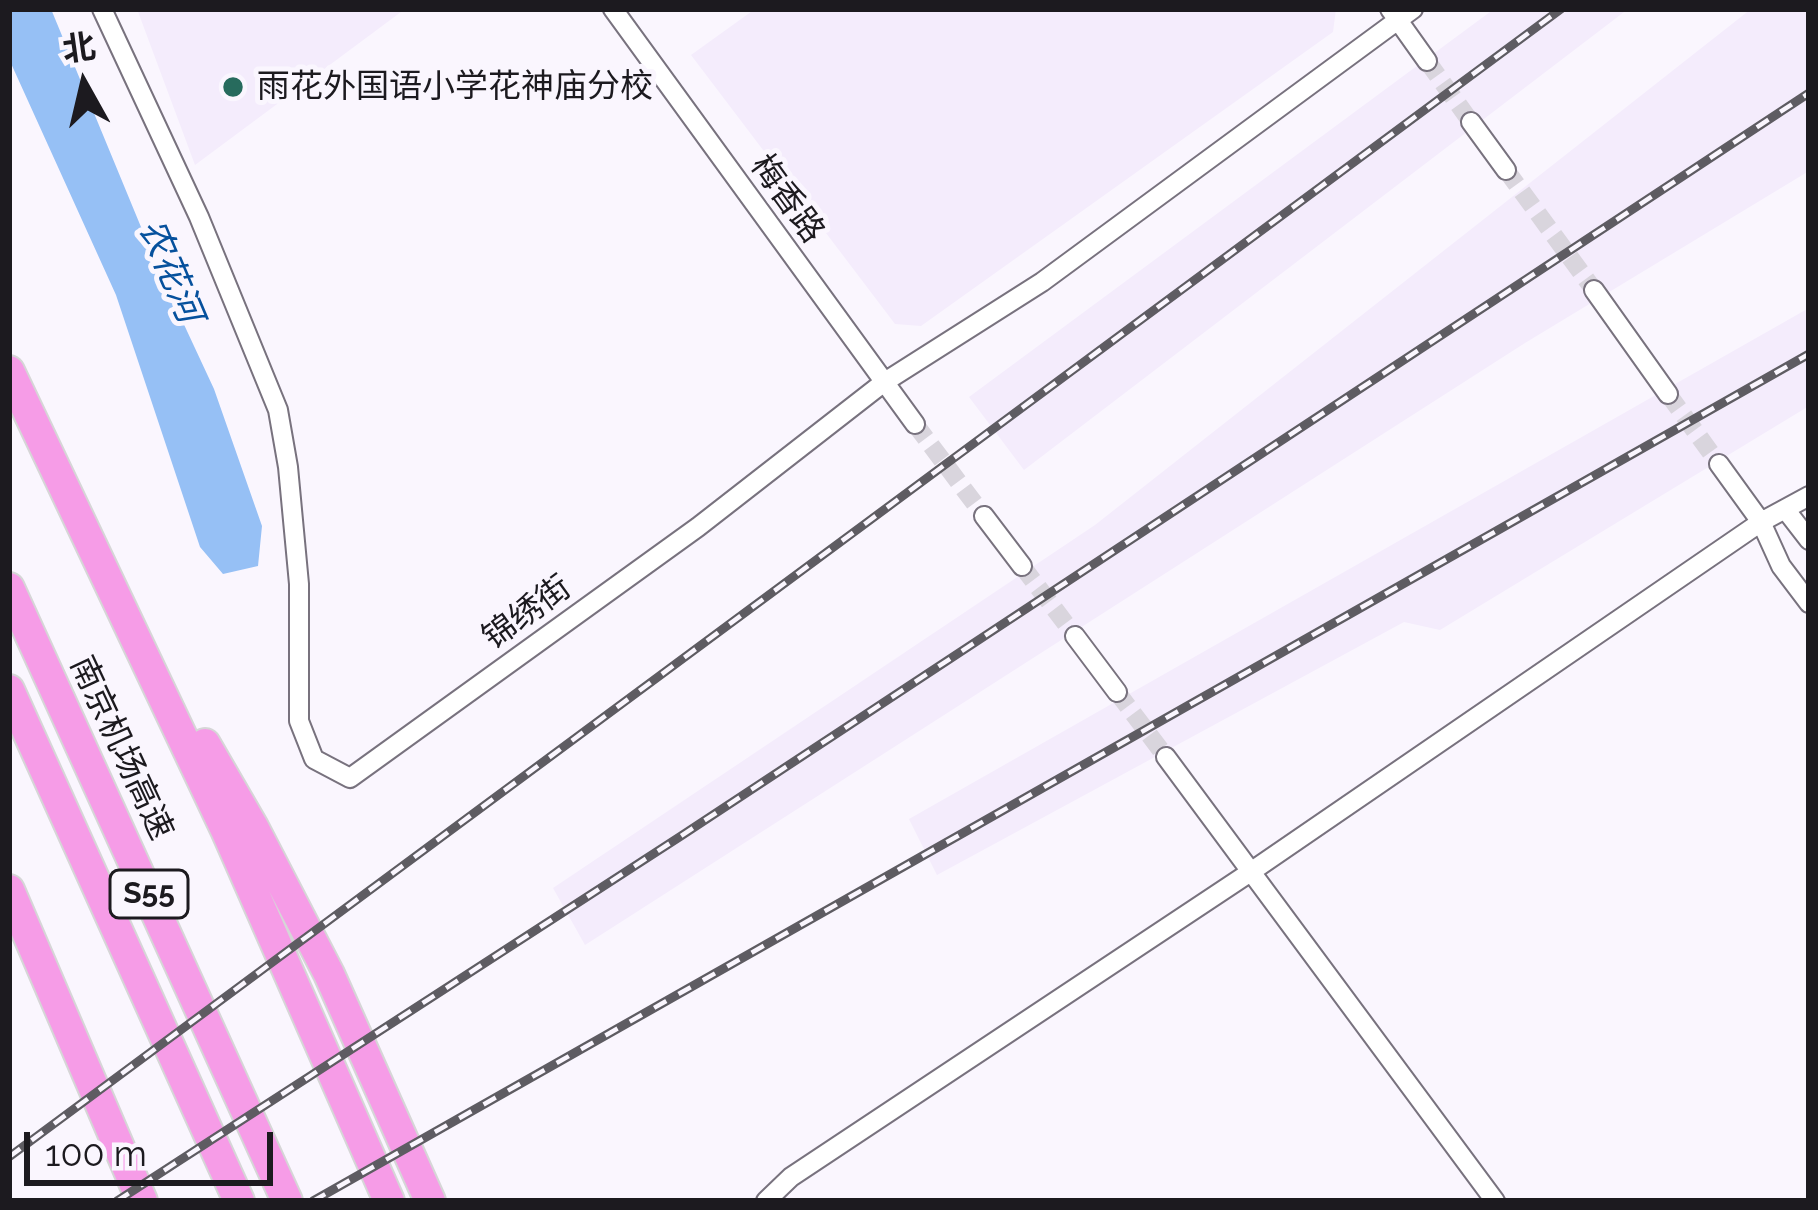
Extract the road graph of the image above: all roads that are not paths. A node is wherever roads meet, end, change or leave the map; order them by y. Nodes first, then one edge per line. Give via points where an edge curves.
1 (102, 9) edge
2 (613, 9) edge
3 (1400, 13) edge
4 (1427, 62) tunnel mouth
5 (1471, 122) tunnel mouth
6 (1507, 170) tunnel mouth
7 (1594, 290) tunnel mouth
8 (9, 370) edge
9 (883, 383) junction
10 (1668, 394) tunnel mouth
11 (915, 424) tunnel mouth
12 (1719, 464) tunnel mouth
13 (1809, 496) edge
14 (1785, 509) junction
15 (984, 516) tunnel mouth
16 (1761, 522) junction
17 (1809, 540) edge
18 (1022, 566) tunnel mouth
19 (108, 580) junction
20 (9, 588) edge
21 (1809, 603) edge
22 (1076, 637) tunnel mouth
23 (9, 690) edge
24 (1117, 692) tunnel mouth
25 (1166, 757) tunnel mouth
26 (1252, 871) junction
27 (9, 890) edge
28 (142, 1201) edge
29 (239, 1201) edge
30 (287, 1201) edge
31 (389, 1201) edge
32 (430, 1201) edge
33 (766, 1201) edge
34 (1495, 1201) edge

1 - 9 street, 锦绣街 via 278,410 299,584 299,721 314,759 350,778
2 - 9 street, 梅香路
3 - 4 street
3 - 9 street, 锦绣街 via 1042,282
5 - 6 street
7 - 10 street
8 - 19 highway
9 - 11 street, 梅香路
12 - 16 street
13 - 14 street
14 - 16 street
14 - 17 street
15 - 18 street
16 - 21 street
16 - 26 street
19 - 31 highway
19 - 32 highway via 254,827
20 - 30 highway, 南京机场高速 / S55
22 - 24 street
23 - 29 highway, S55
25 - 26 street
26 - 33 street
26 - 34 street
27 - 28 highway

